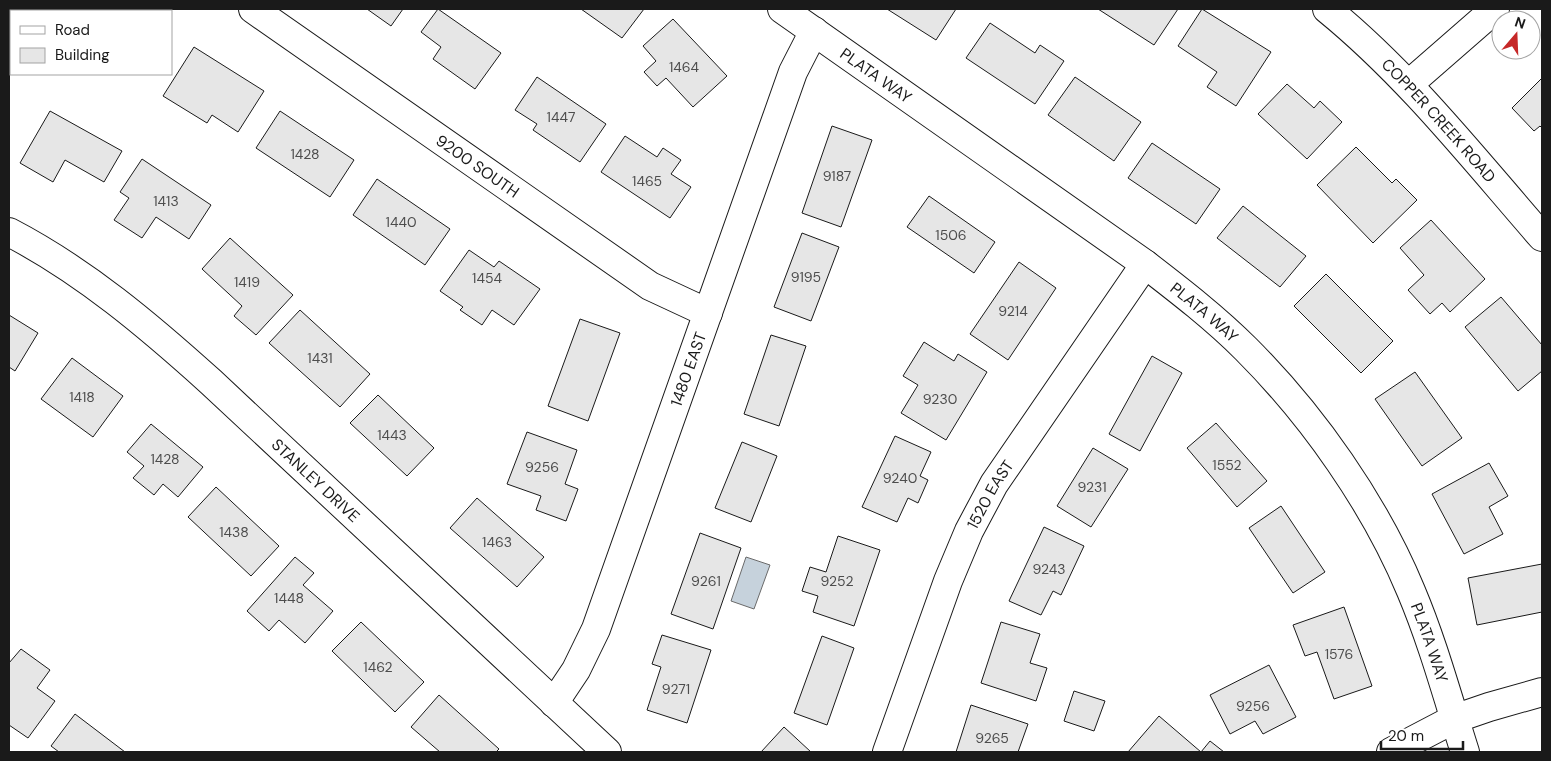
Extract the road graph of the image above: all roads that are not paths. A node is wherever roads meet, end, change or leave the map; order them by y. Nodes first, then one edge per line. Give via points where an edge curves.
1 (253, 9) edge
2 (782, 9) edge
3 (1327, 9) edge
4 (1495, 9) edge
5 (814, 31) junction
6 (1409, 84) junction
7 (9, 232) edge
8 (1542, 237) edge
9 (1145, 264) junction
10 (708, 313) junction
11 (1542, 692) edge
12 (554, 703) junction
13 (1454, 719) junction
14 (607, 752) edge
15 (887, 752) edge
16 (1391, 752) edge
17 (1465, 752) edge

1 - 10 street, 9200 SOUTH via 650,286
2 - 5 street, PLATA WAY
3 - 6 street, COPPER CREEK ROAD via 1367,42
4 - 6 street
5 - 9 street, PLATA WAY
5 - 10 street, 1480 EAST via 793,72
6 - 8 street, COPPER CREEK ROAD
7 - 12 street, STANLEY DRIVE via 87,280 145,322
9 - 13 street, PLATA WAY via 1203,309 1247,350 1334,454 1381,529 1411,591
9 - 15 street, 1520 EAST via 994,484 969,531
10 - 12 street, 1480 EAST via 596,629 576,670
11 - 13 street
12 - 14 street, STANLEY DRIVE
13 - 16 street
13 - 17 street, PLATA WAY

